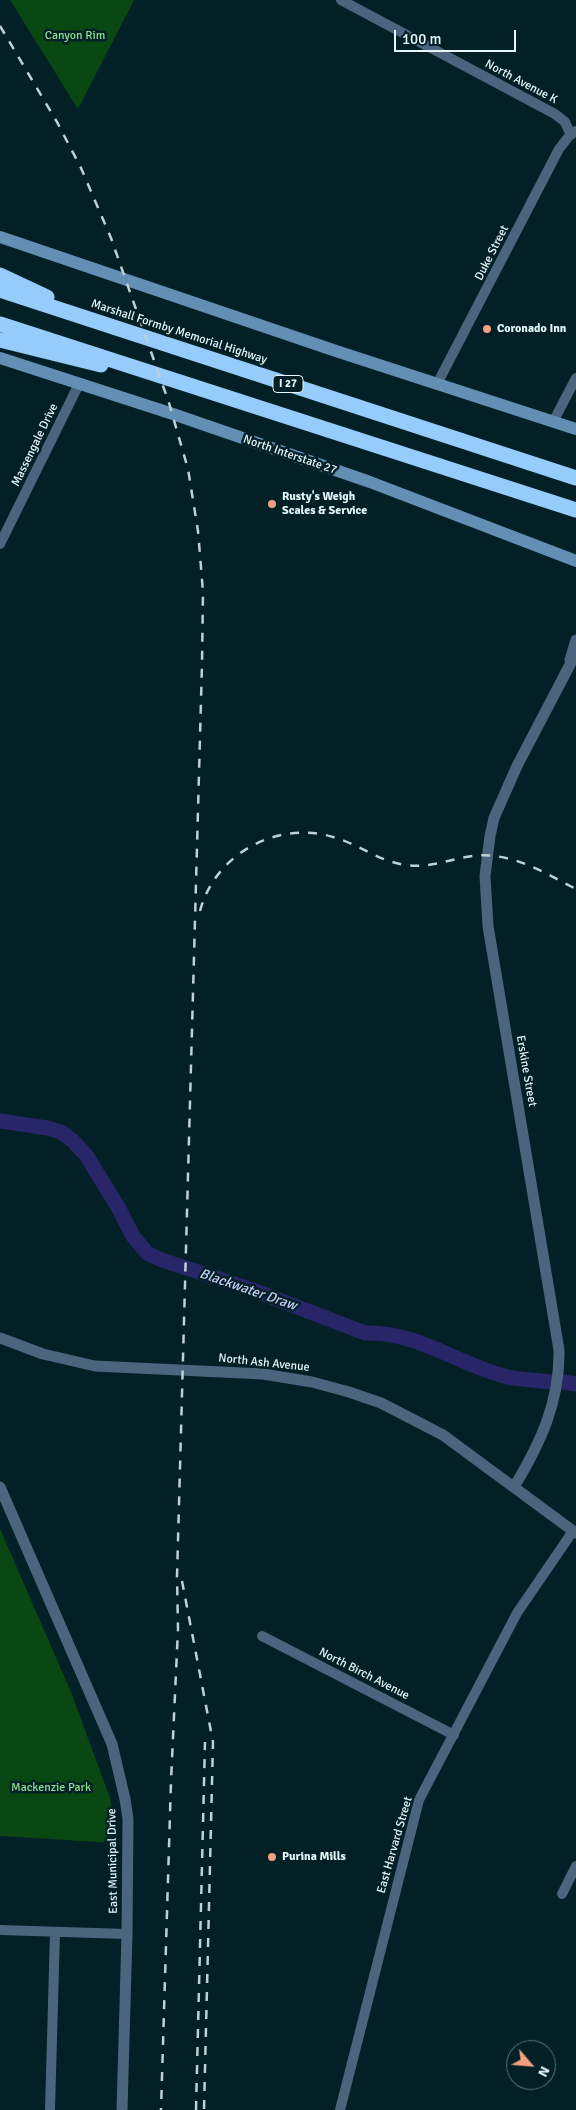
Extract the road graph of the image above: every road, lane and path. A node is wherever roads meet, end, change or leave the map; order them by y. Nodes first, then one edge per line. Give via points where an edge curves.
1 (341, 0) edge
2 (573, 133) edge
3 (0, 238) edge
4 (0, 275) edge
5 (0, 290) edge
6 (83, 316) junction
7 (0, 324) edge
8 (0, 340) edge
9 (0, 358) edge
10 (576, 378) edge
11 (79, 384) junction
12 (437, 384) junction
13 (230, 397) junction
14 (553, 422) junction
15 (576, 429) edge
16 (576, 478) edge
17 (576, 510) edge
18 (0, 544) edge
19 (576, 561) edge
20 (576, 640) edge
21 (576, 653) edge
22 (568, 666) junction
23 (0, 1338) edge
24 (0, 1487) edge
25 (514, 1487) junction
26 (575, 1532) edge
27 (262, 1636) dead end
28 (454, 1735) junction
29 (576, 1866) edge
30 (562, 1894) dead end
31 (0, 1930) edge
32 (55, 1932) junction
33 (127, 1934) junction
34 (50, 2110) edge
35 (122, 2110) edge
36 (340, 2110) edge

1 - 2 street, North Avenue K via 554,114
2 - 12 street, Duke Street via 559,150
3 - 12 main road
4 - 6 highway
5 - 6 highway, Marshall Formby Memorial Highway / I 27
6 - 16 highway, Marshall Formby Memorial Highway / I 27
7 - 13 highway, I 27
8 - 13 highway
9 - 11 main road, North Interstate 27
10 - 14 street
11 - 18 street, Massengale Drive
11 - 19 main road, North Interstate 27 via 370,482
12 - 14 main road
13 - 17 highway, I 27
14 - 15 main road
20 - 22 street, Erskine Street
21 - 22 street, Erskine Street
22 - 25 street, Erskine Street via 505,791 490,836 484,876 490,941 559,1350 558,1385 552,1408 538,1446
23 - 25 street, North Ash Avenue via 43,1354 95,1366 263,1374 335,1388 381,1403 443,1436
24 - 33 street, East Municipal Drive via 112,1744 118,1765 128,1819
25 - 26 street, North Ash Avenue
26 - 28 street, East Harvard Street via 517,1612
27 - 28 street, North Birch Avenue
28 - 36 street, East Harvard Street via 419,1800 414,1816
29 - 30 street
31 - 32 street
32 - 33 street
32 - 34 street
33 - 35 street, East Municipal Drive

